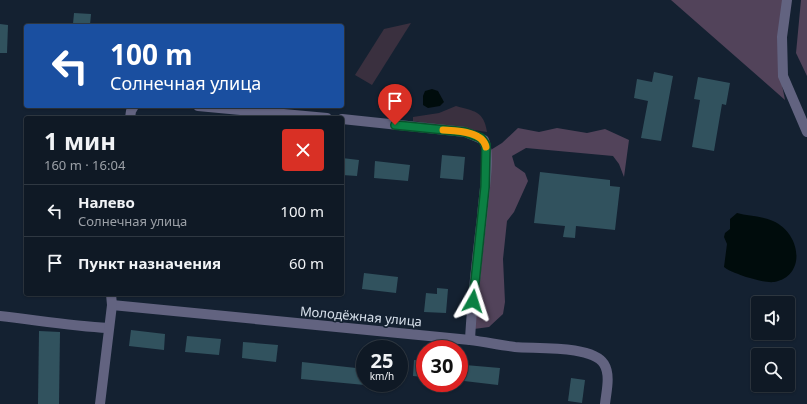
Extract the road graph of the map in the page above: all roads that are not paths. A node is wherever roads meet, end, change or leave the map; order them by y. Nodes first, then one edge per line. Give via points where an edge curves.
1 (787, 0) edge
2 (220, 108) edge
3 (306, 116) edge
4 (344, 119) edge
5 (807, 132) edge
6 (111, 296) edge
7 (112, 305) junction
8 (0, 316) edge
9 (108, 328) junction
10 (470, 340) junction
11 (100, 404) edge
12 (605, 404) edge

1 - 5 street via 782,37 783,76
2 - 3 street
4 - 10 street via 465,132 481,138 486,145
6 - 7 street
7 - 9 street
7 - 10 street, Молодёжная улица
8 - 9 street
9 - 11 street
10 - 12 street, Молодёжная улица via 516,347 552,348 598,358 604,364 607,386

